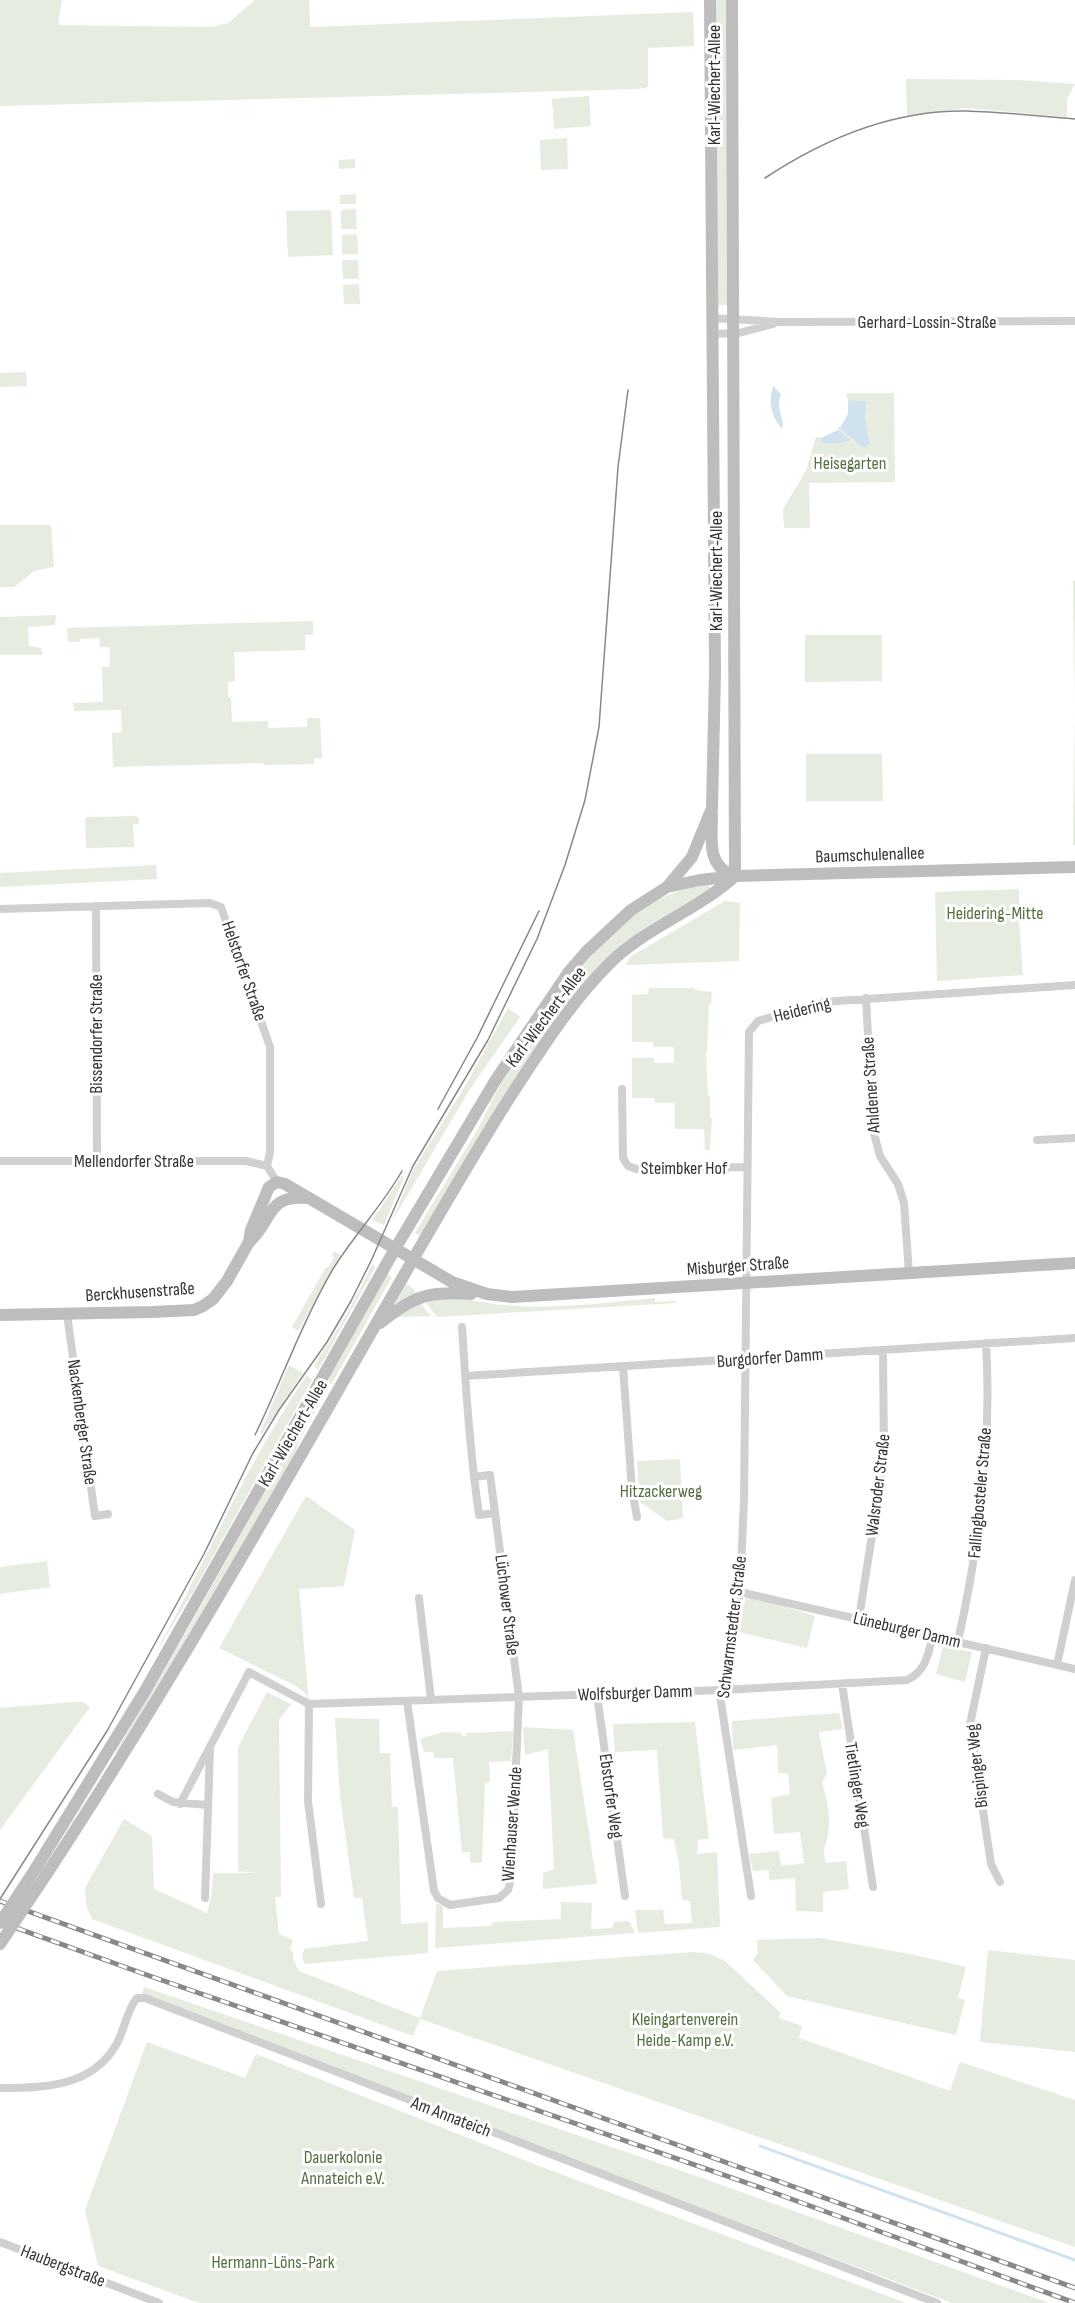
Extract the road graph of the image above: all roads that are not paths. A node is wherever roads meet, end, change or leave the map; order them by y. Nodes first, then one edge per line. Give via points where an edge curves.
1 (710, 0) edge
2 (732, 0) edge
3 (711, 318) junction
4 (734, 319) junction
5 (1075, 321) edge
6 (779, 322) junction
7 (734, 333) junction
8 (712, 334) junction
9 (734, 607) junction
10 (714, 608) junction
11 (712, 808) junction
12 (1075, 867) edge
13 (735, 876) junction
14 (668, 887) junction
15 (96, 906) junction
16 (0, 909) edge
17 (1075, 986) edge
18 (866, 998) junction
19 (622, 1089) dead end
20 (1075, 1138) edge
21 (1036, 1140) dead end
22 (0, 1161) edge
23 (97, 1162) junction
24 (267, 1166) junction
25 (747, 1167) junction
26 (277, 1182) junction
27 (308, 1198) junction
28 (249, 1242) junction
29 (395, 1250) junction
30 (412, 1259) junction
31 (1075, 1263) edge
32 (909, 1273) junction
33 (745, 1284) junction
34 (487, 1294) junction
35 (67, 1314) junction
36 (0, 1315) edge
37 (374, 1327) junction
38 (462, 1327) dead end
39 (1075, 1338) edge
40 (986, 1343) junction
41 (883, 1350) junction
42 (746, 1359) junction
43 (623, 1367) junction
44 (465, 1376) junction
45 (474, 1477) junction
46 (495, 1513) junction
47 (108, 1514) dead end
48 (637, 1517) dead end
49 (1075, 1580) edge
50 (740, 1592) junction
51 (419, 1599) dead end
52 (859, 1618) junction
53 (933, 1635) junction
54 (958, 1641) junction
55 (986, 1648) junction
56 (1057, 1665) junction
57 (1075, 1668) edge
58 (842, 1683) junction
59 (722, 1690) junction
60 (597, 1695) junction
61 (519, 1697) junction
62 (430, 1699) junction
63 (407, 1701) junction
64 (309, 1704) junction
65 (210, 1747) junction
66 (158, 1794) dead end
67 (180, 1804) junction
68 (207, 1805) junction
69 (41, 1872) junction
70 (1000, 1882) dead end
71 (873, 1887) dead end
72 (625, 1896) dead end
73 (751, 1896) dead end
74 (205, 1898) dead end
75 (321, 1904) dead end
76 (0, 1923) edge
77 (0, 1944) edge
78 (0, 2088) edge
79 (0, 2242) edge
80 (159, 2303) edge
81 (936, 2303) edge

1 - 3 main road, Karl-Wiechert-Allee
2 - 4 main road, Karl-Wiechert-Allee
3 - 4 street, Gerhard-Lossin-Straße
3 - 8 main road, Karl-Wiechert-Allee
4 - 6 street, Gerhard-Lossin-Straße
4 - 7 main road, Karl-Wiechert-Allee
5 - 6 street, Gerhard-Lossin-Straße
6 - 7 street, Gerhard-Lossin-Straße
7 - 8 street, Gerhard-Lossin-Straße
7 - 9 main road, Karl-Wiechert-Allee
8 - 10 main road, Karl-Wiechert-Allee
9 - 10 main road
9 - 13 main road, Karl-Wiechert-Allee
10 - 11 main road, Karl-Wiechert-Allee
11 - 13 main road via 713,854 718,867
11 - 14 main road, Karl-Wiechert-Allee via 692,857
12 - 13 main road, Baumschulenallee
13 - 14 main road, Baumschulenallee
13 - 30 main road, Karl-Wiechert-Allee via 702,903 632,944 573,1006 497,1118
14 - 29 main road, Karl-Wiechert-Allee via 603,934 568,973 495,1081
15 - 16 street, Helstorfer Straße
15 - 23 street, Bissendorfer Straße
15 - 24 street, Helstorfer Straße via 210,903 221,907 270,1047
17 - 18 street, Heidering
18 - 25 street, Heidering via 823,1002 758,1021 748,1032
18 - 32 street, Ahldener Straße via 873,1130 880,1156 898,1184 904,1203
19 - 25 street, Steimbker Hof via 623,1158 628,1166
20 - 21 street
22 - 23 street, Mellendorfer Straße
23 - 24 street, Mellendorfer Straße via 246,1161
24 - 26 street
25 - 33 street, Heidering
26 - 27 main road
26 - 28 main road, Berckhusenstraße via 269,1187 250,1230
27 - 28 main road, Berckhusenstraße via 277,1203
27 - 29 main road
28 - 35 main road, Berckhusenstraße via 222,1288 198,1309
29 - 30 main road
29 - 69 main road, Karl-Wiechert-Allee
30 - 34 main road, Misburger Straße via 452,1282
30 - 37 main road, Karl-Wiechert-Allee
31 - 32 main road, Misburger Straße
32 - 33 main road, Misburger Straße
33 - 34 main road, Misburger Straße via 526,1297
33 - 42 street, Schwarmstedter Straße
34 - 37 main road via 420,1296
35 - 36 main road, Berckhusenstraße
35 - 47 street, Nackenberger Straße via 95,1516
37 - 69 main road, Karl-Wiechert-Allee via 188,1648
38 - 44 street
39 - 40 street, Burgdorfer Damm
40 - 41 street, Burgdorfer Damm
40 - 54 street, Fallingbosteler Straße via 983,1494
41 - 42 street, Burgdorfer Damm
41 - 52 street, Walsroder Straße via 884,1459
42 - 43 street, Burgdorfer Damm
42 - 50 street, Schwarmstedter Straße
43 - 44 street, Burgdorfer Damm
43 - 48 street
44 - 45 street
45 - 46 street, Lüchower Straße via 490,1475
45 - 46 street via 479,1515
46 - 61 street, Lüchower Straße
49 - 56 street
50 - 52 street, Lüneburger Damm
50 - 59 street, Schwarmstedter Straße
51 - 62 street
52 - 53 street, Lüneburger Damm
53 - 54 street, Lüneburger Damm
53 - 58 street, Wolfsburger Damm via 918,1675 907,1680
54 - 55 street, Lüneburger Damm
55 - 56 street, Lüneburger Damm
55 - 70 street, Bispinger Weg via 970,1724 991,1864
56 - 57 street, Lüneburger Damm
58 - 59 street, Wolfsburger Damm
58 - 71 street, Tietlinger Weg
59 - 60 street, Wolfsburger Damm
59 - 73 street, Schwarmstedter Straße
60 - 61 street, Wolfsburger Damm
60 - 72 street, Ebstorfer Weg
61 - 62 street, Wolfsburger Damm
61 - 63 street, Wienhauser Wende via 510,1884 499,1898 457,1905 443,1903 434,1891
62 - 63 street, Wolfsburger Damm
63 - 64 street, Wolfsburger Damm
64 - 65 street via 249,1672
64 - 75 street via 308,1801
65 - 67 street
65 - 68 street
66 - 67 street
67 - 68 street
68 - 74 street
69 - 76 main road, Karl-Wiechert-Allee, bridge
69 - 77 main road, Karl-Wiechert-Allee, bridge
78 - 81 street, Am Annateich via 54,2086 99,2066 117,2045 136,1998 145,1998
79 - 80 street, Haubergstraße

